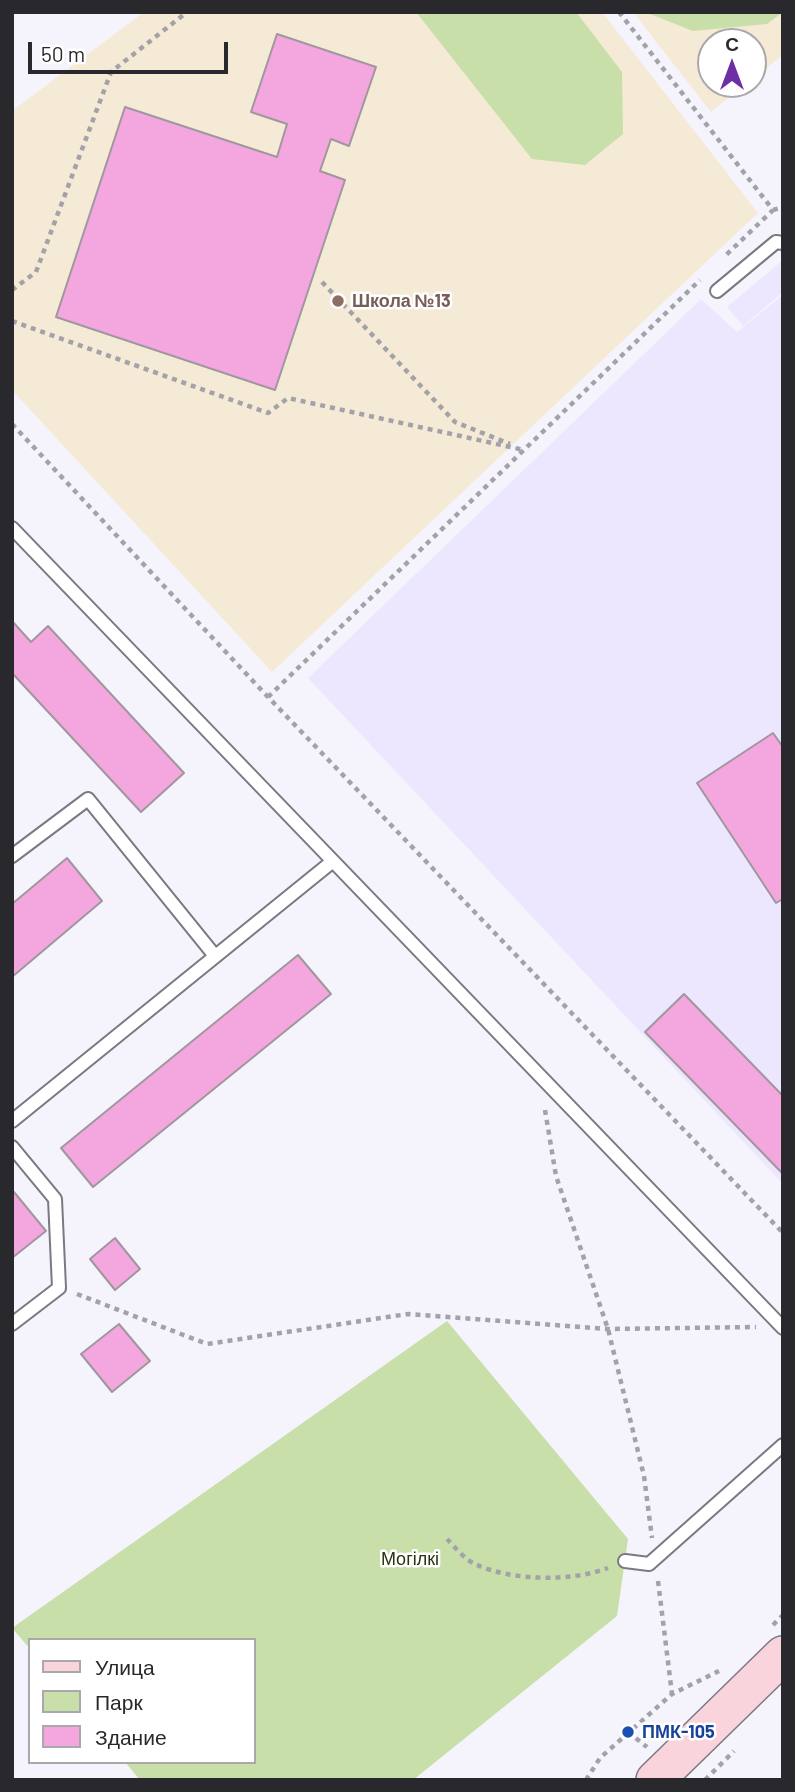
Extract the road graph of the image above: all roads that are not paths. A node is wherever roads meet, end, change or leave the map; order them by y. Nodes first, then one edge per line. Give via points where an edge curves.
1 (783, 243) edge
2 (717, 291) dead end
3 (12, 528) edge
4 (12, 856) edge
5 (333, 861) junction
6 (215, 956) junction
7 (12, 1121) edge
8 (12, 1147) edge
9 (12, 1324) edge
10 (782, 1327) edge
11 (783, 1445) edge
12 (625, 1561) road end
13 (774, 1643) edge
14 (655, 1780) edge

1 - 2 lane via 776,242
3 - 5 lane
4 - 6 lane via 88,799
5 - 6 lane
5 - 10 lane
6 - 7 lane
8 - 9 lane via 55,1199 60,1287
11 - 12 lane via 655,1559 649,1563
13 - 14 main road

